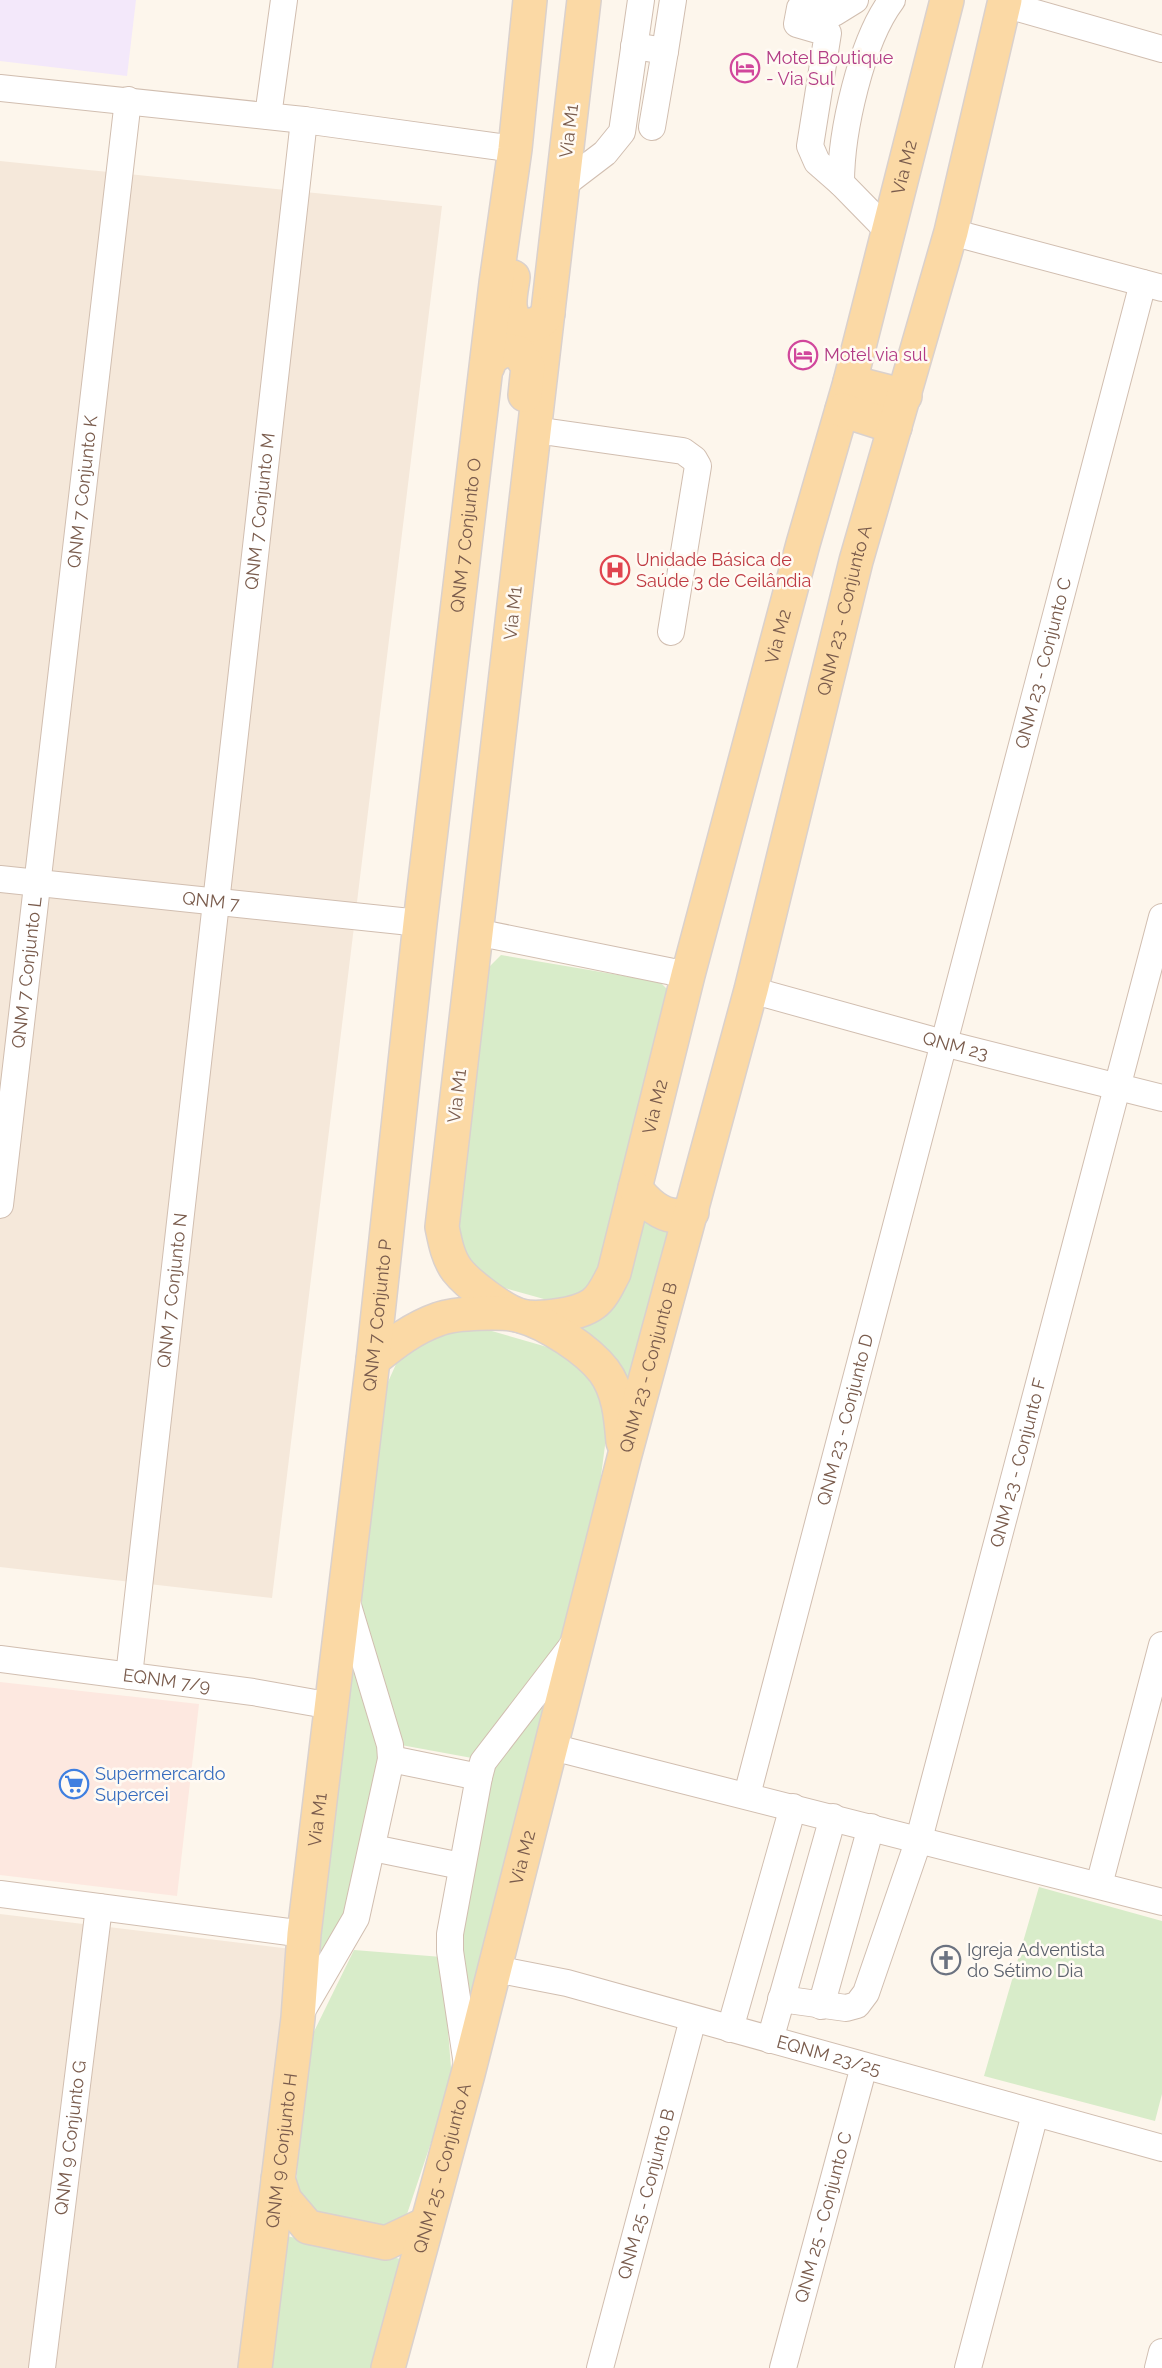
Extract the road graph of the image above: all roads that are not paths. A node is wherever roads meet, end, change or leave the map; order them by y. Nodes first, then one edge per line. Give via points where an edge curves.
1 (284, 0) edge
2 (530, 0) edge
3 (584, 0) edge
4 (641, 0) edge
5 (673, 0) edge
6 (855, 0) edge
7 (892, 0) edge
8 (947, 0) edge
9 (1004, 2) edge
10 (633, 46) junction
11 (1162, 49) edge
12 (665, 51) junction
13 (522, 87) junction
14 (0, 88) edge
15 (128, 100) junction
16 (268, 116) junction
17 (304, 120) junction
18 (652, 128) dead end
19 (515, 149) junction
20 (841, 183) junction
21 (563, 185) junction
22 (888, 231) junction
23 (951, 232) junction
24 (1153, 286) edge
25 (548, 313) junction
26 (488, 366) junction
27 (846, 396) junction
28 (905, 396) junction
29 (895, 428) junction
30 (534, 430) junction
31 (516, 588) junction
32 (670, 632) dead end
33 (0, 879) edge
34 (36, 883) junction
35 (214, 903) junction
36 (1162, 917) edge
37 (420, 923) junction
38 (476, 932) junction
39 (688, 975) junction
40 (750, 990) junction
41 (943, 1043) junction
42 (1118, 1086) junction
43 (1162, 1098) edge
44 (635, 1188) junction
45 (0, 1204) edge
46 (692, 1212) junction
47 (520, 1316) junction
48 (373, 1360) junction
49 (624, 1458) junction
50 (345, 1593) junction
51 (580, 1636) junction
52 (1162, 1645) edge
53 (0, 1659) edge
54 (129, 1676) junction
55 (332, 1706) junction
56 (552, 1747) junction
57 (391, 1759) junction
58 (479, 1777) junction
59 (747, 1795) junction
60 (793, 1807) junction
61 (833, 1817) junction
62 (871, 1827) junction
63 (919, 1839) junction
64 (373, 1848) junction
65 (461, 1866) junction
66 (1099, 1885) junction
67 (0, 1894) edge
68 (1162, 1902) edge
69 (99, 1907) junction
70 (303, 1934) junction
71 (495, 1969) junction
72 (781, 2000) junction
73 (821, 2006) junction
74 (298, 2018) junction
75 (693, 2019) junction
76 (730, 2029) junction
77 (770, 2040) junction
78 (864, 2066) junction
79 (468, 2074) junction
80 (1035, 2114) junction
81 (1162, 2148) edge
82 (278, 2179) junction
83 (426, 2224) junction
84 (1162, 2352) edge
85 (42, 2368) edge
86 (255, 2368) edge
87 (388, 2368) edge
88 (600, 2368) edge
89 (783, 2368) edge
90 (968, 2368) edge
91 (1158, 2368) edge

1 - 16 street
2 - 13 main road
3 - 21 main road, Via M1
4 - 10 street
5 - 12 street
6 - 20 street via 834,13 800,8 796,24 828,33 810,146 817,162
7 - 20 street via 869,42 847,122
8 - 22 main road, Via M2
9 - 11 street
9 - 23 main road
10 - 12 street
10 - 21 street via 622,132 605,153
12 - 18 street
13 - 19 main road
13 - 25 main road via 526,160 510,307 514,318 524,326 539,324
14 - 15 street
15 - 16 street
15 - 34 street, QNM 7 Conjunto K
16 - 17 street
17 - 19 street
17 - 35 street, QNM 7 Conjunto M
19 - 26 main road, QNM 7 Conjunto O
20 - 22 street
21 - 25 main road, Via M1
22 - 27 main road, Via M2
23 - 24 street
23 - 28 main road, QNM 23 - Conjunto A
24 - 41 street, QNM 23 - Conjunto C
25 - 30 main road, Via M1
26 - 31 main road via 496,353 510,349 523,355 528,366 510,520
26 - 37 main road, QNM 7 Conjunto O
27 - 28 main road
27 - 29 main road
27 - 39 main road, Via M2
28 - 29 main road, QNM 23 - Conjunto A
29 - 40 main road, QNM 23 - Conjunto A via 856,561
30 - 31 main road, Via M1
30 - 32 street via 683,451 694,459 698,466
31 - 38 main road, Via M1
33 - 34 street, QNM 7
34 - 35 street, QNM 7
34 - 45 street, QNM 7 Conjunto L
35 - 37 street, QNM 7
35 - 54 street, QNM 7 Conjunto N
36 - 42 street, QNM 23 - Conjunto F
37 - 48 main road, QNM 7 Conjunto P
38 - 39 street
38 - 47 main road, Via M1 via 442,1227 457,1270 485,1295
39 - 44 main road, Via M2
40 - 41 street, QNM 23
40 - 46 main road, QNM 23 - Conjunto B
41 - 42 street, QNM 23
41 - 59 street, QNM 23 - Conjunto D
42 - 43 street, QNM 23
42 - 63 street, QNM 23 - Conjunto F
44 - 46 main road via 663,1213 676,1217
44 - 47 main road, Via M2 via 614,1274 593,1304 554,1316
46 - 49 main road, QNM 23 - Conjunto B
47 - 48 main road, Via M2 via 461,1314 440,1318 409,1331
47 - 49 main road via 565,1337 605,1372 621,1414
48 - 50 main road, QNM 7 Conjunto P
49 - 51 main road, QNM 23 - Conjunto B
50 - 55 main road, QNM 7 Conjunto P
50 - 57 street
51 - 56 main road, QNM 23 - Conjunto B
51 - 58 street via 483,1762
52 - 66 street
53 - 54 street, EQNM 7/9
54 - 55 street, EQNM 7/9
55 - 70 main road, Via M1
56 - 59 street
56 - 71 main road, Via M2
57 - 58 street
57 - 64 street
58 - 65 street
59 - 60 street
60 - 61 street
60 - 76 street
61 - 62 street
61 - 72 street
62 - 63 street
62 - 73 street
63 - 66 street
63 - 73 street, QNM 23 - Conjunto F via 867,1993 857,2005
64 - 65 street
64 - 74 street via 356,1918
65 - 79 street via 450,1951
66 - 68 street
67 - 69 street
69 - 70 street
69 - 85 street, QNM 9 Conjunto G
70 - 74 main road, QNM 9 Conjunto H
71 - 75 street, EQNM 23/25 via 567,1983
71 - 79 main road, QNM 25 - Conjunto A
72 - 73 street, QNM 23 - Conjunto F
72 - 77 street
74 - 82 main road, QNM 9 Conjunto H
75 - 76 street, EQNM 23/25
75 - 88 street, QNM 25 - Conjunto B
76 - 77 street, EQNM 23/25
77 - 78 street, EQNM 23/25
78 - 80 street, EQNM 23/25
78 - 89 street, QNM 25 - Conjunto C
79 - 83 main road, QNM 25 - Conjunto A
80 - 81 street, EQNM 23/25
80 - 90 street
82 - 83 main road via 285,2200 308,2227 386,2243
82 - 86 main road, QNM 9 Conjunto H
83 - 87 main road, QNM 25 - Conjunto A
84 - 91 street

